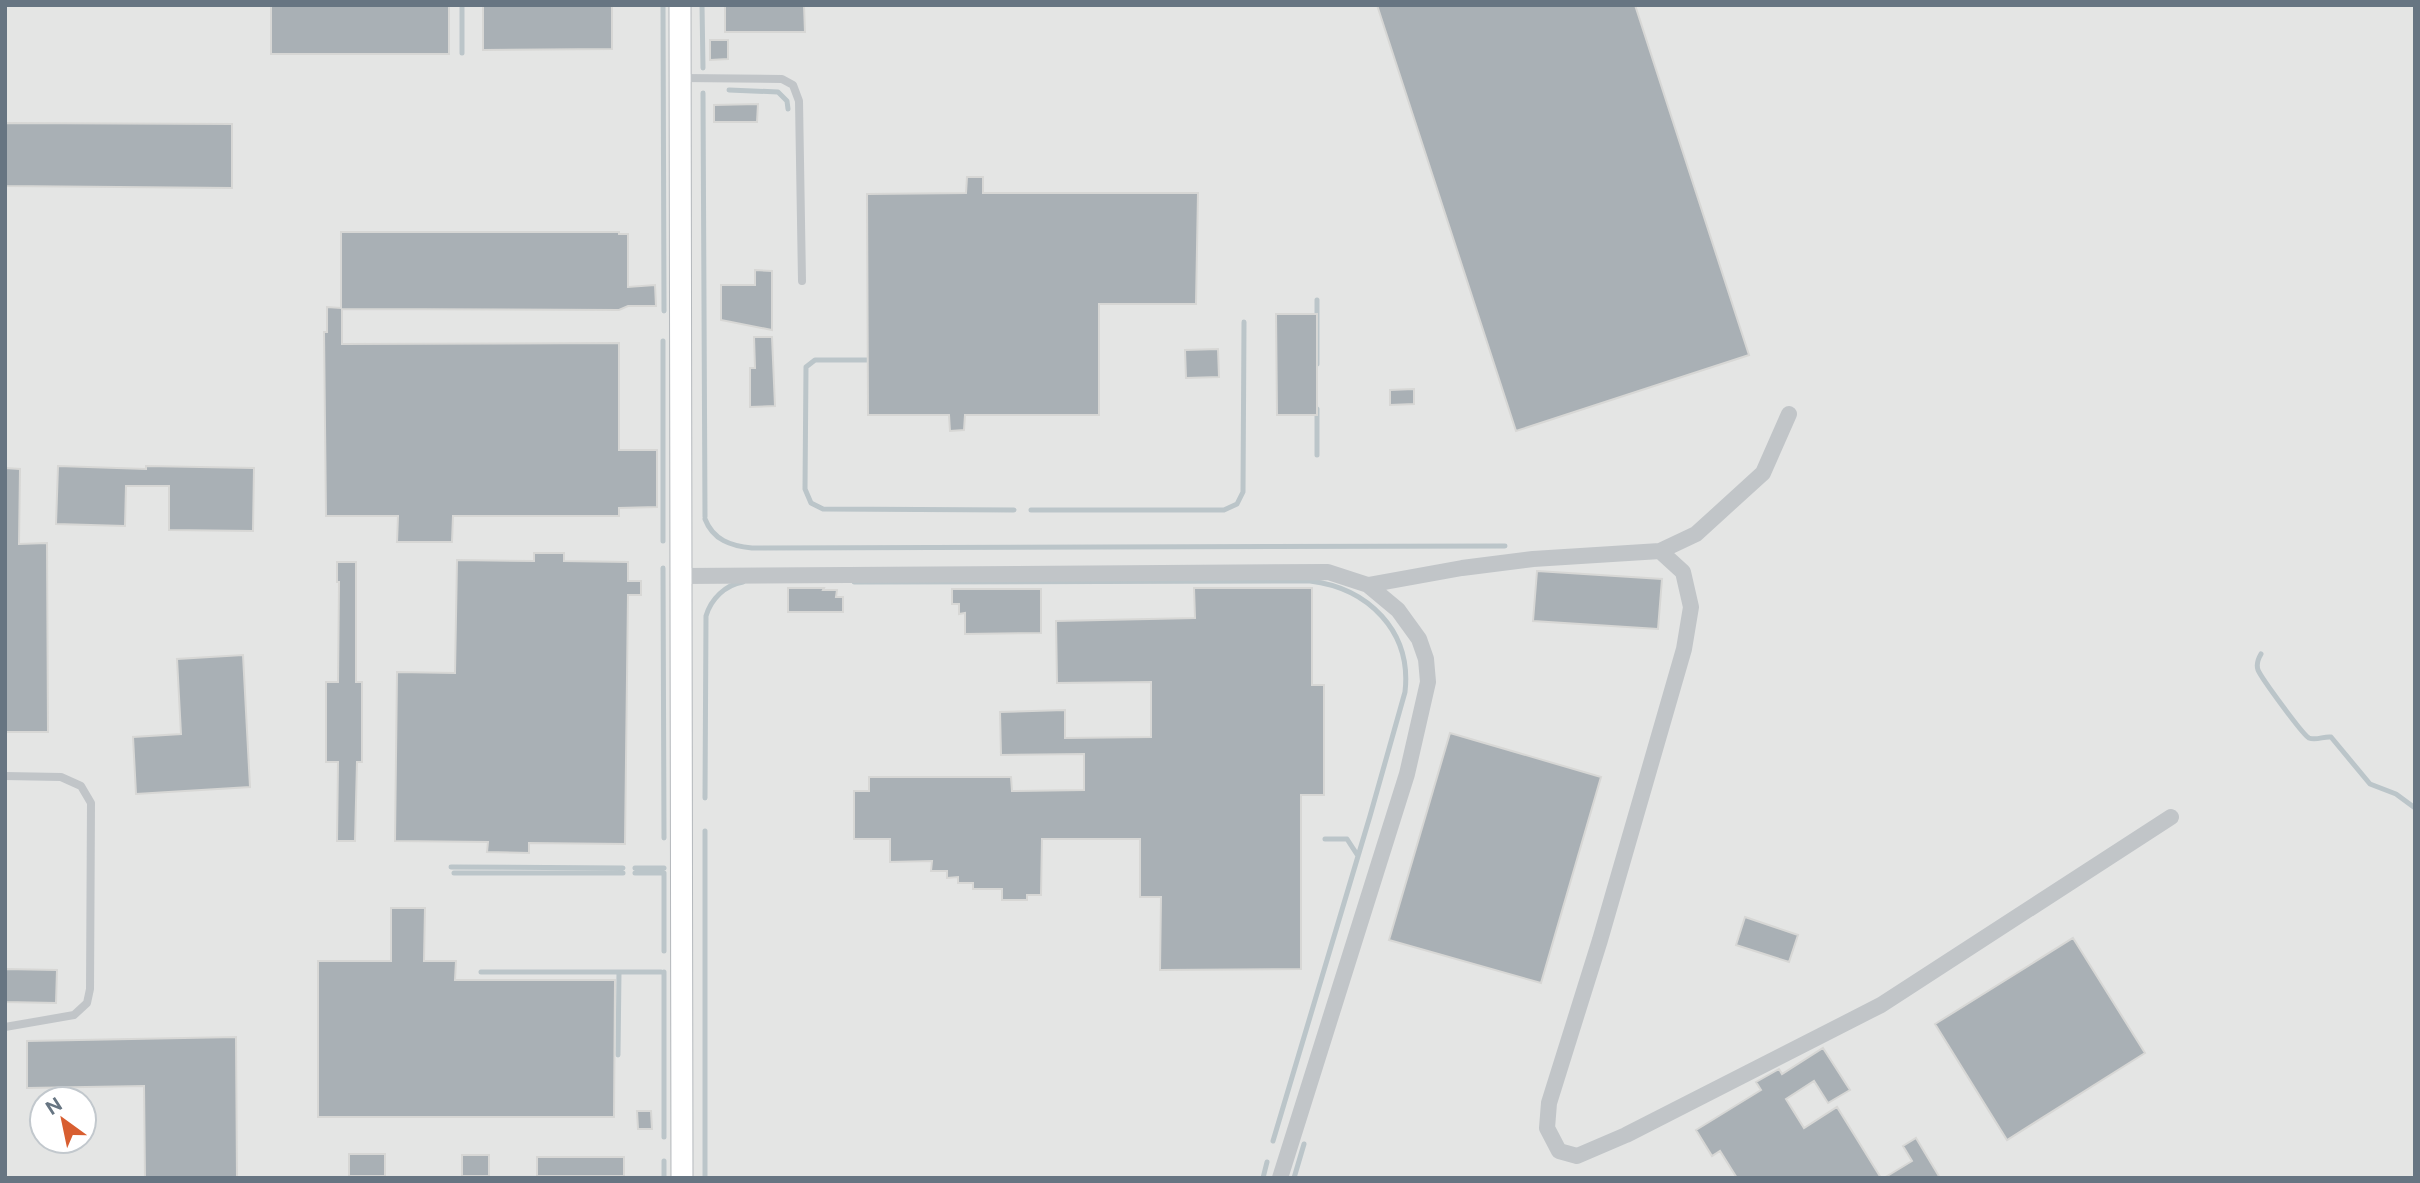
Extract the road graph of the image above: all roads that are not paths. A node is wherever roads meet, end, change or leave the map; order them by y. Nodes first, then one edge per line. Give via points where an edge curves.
1 (680, 5) edge
2 (680, 78) junction
3 (802, 281) dead end
4 (1789, 414) dead end
5 (1660, 551) junction
6 (683, 576) junction
7 (1368, 585) junction
8 (5, 776) edge
9 (2171, 817) dead end
10 (5, 1027) edge
11 (682, 1178) edge
12 (1280, 1178) edge

1 - 2 main road
2 - 3 lane via 782,79 793,85 799,101
2 - 6 main road
4 - 5 street via 1763,473 1696,534
5 - 7 street via 1533,559
5 - 9 street via 1683,572 1691,607 1688,628 1549,1103 1547,1128 1559,1151 1577,1156 1626,1135 1881,1005
6 - 7 street via 1328,572
6 - 11 main road
7 - 12 street via 1398,610 1419,639 1428,682 1407,774
8 - 10 lane via 61,777 81,786 91,803 87,1003 74,1015

